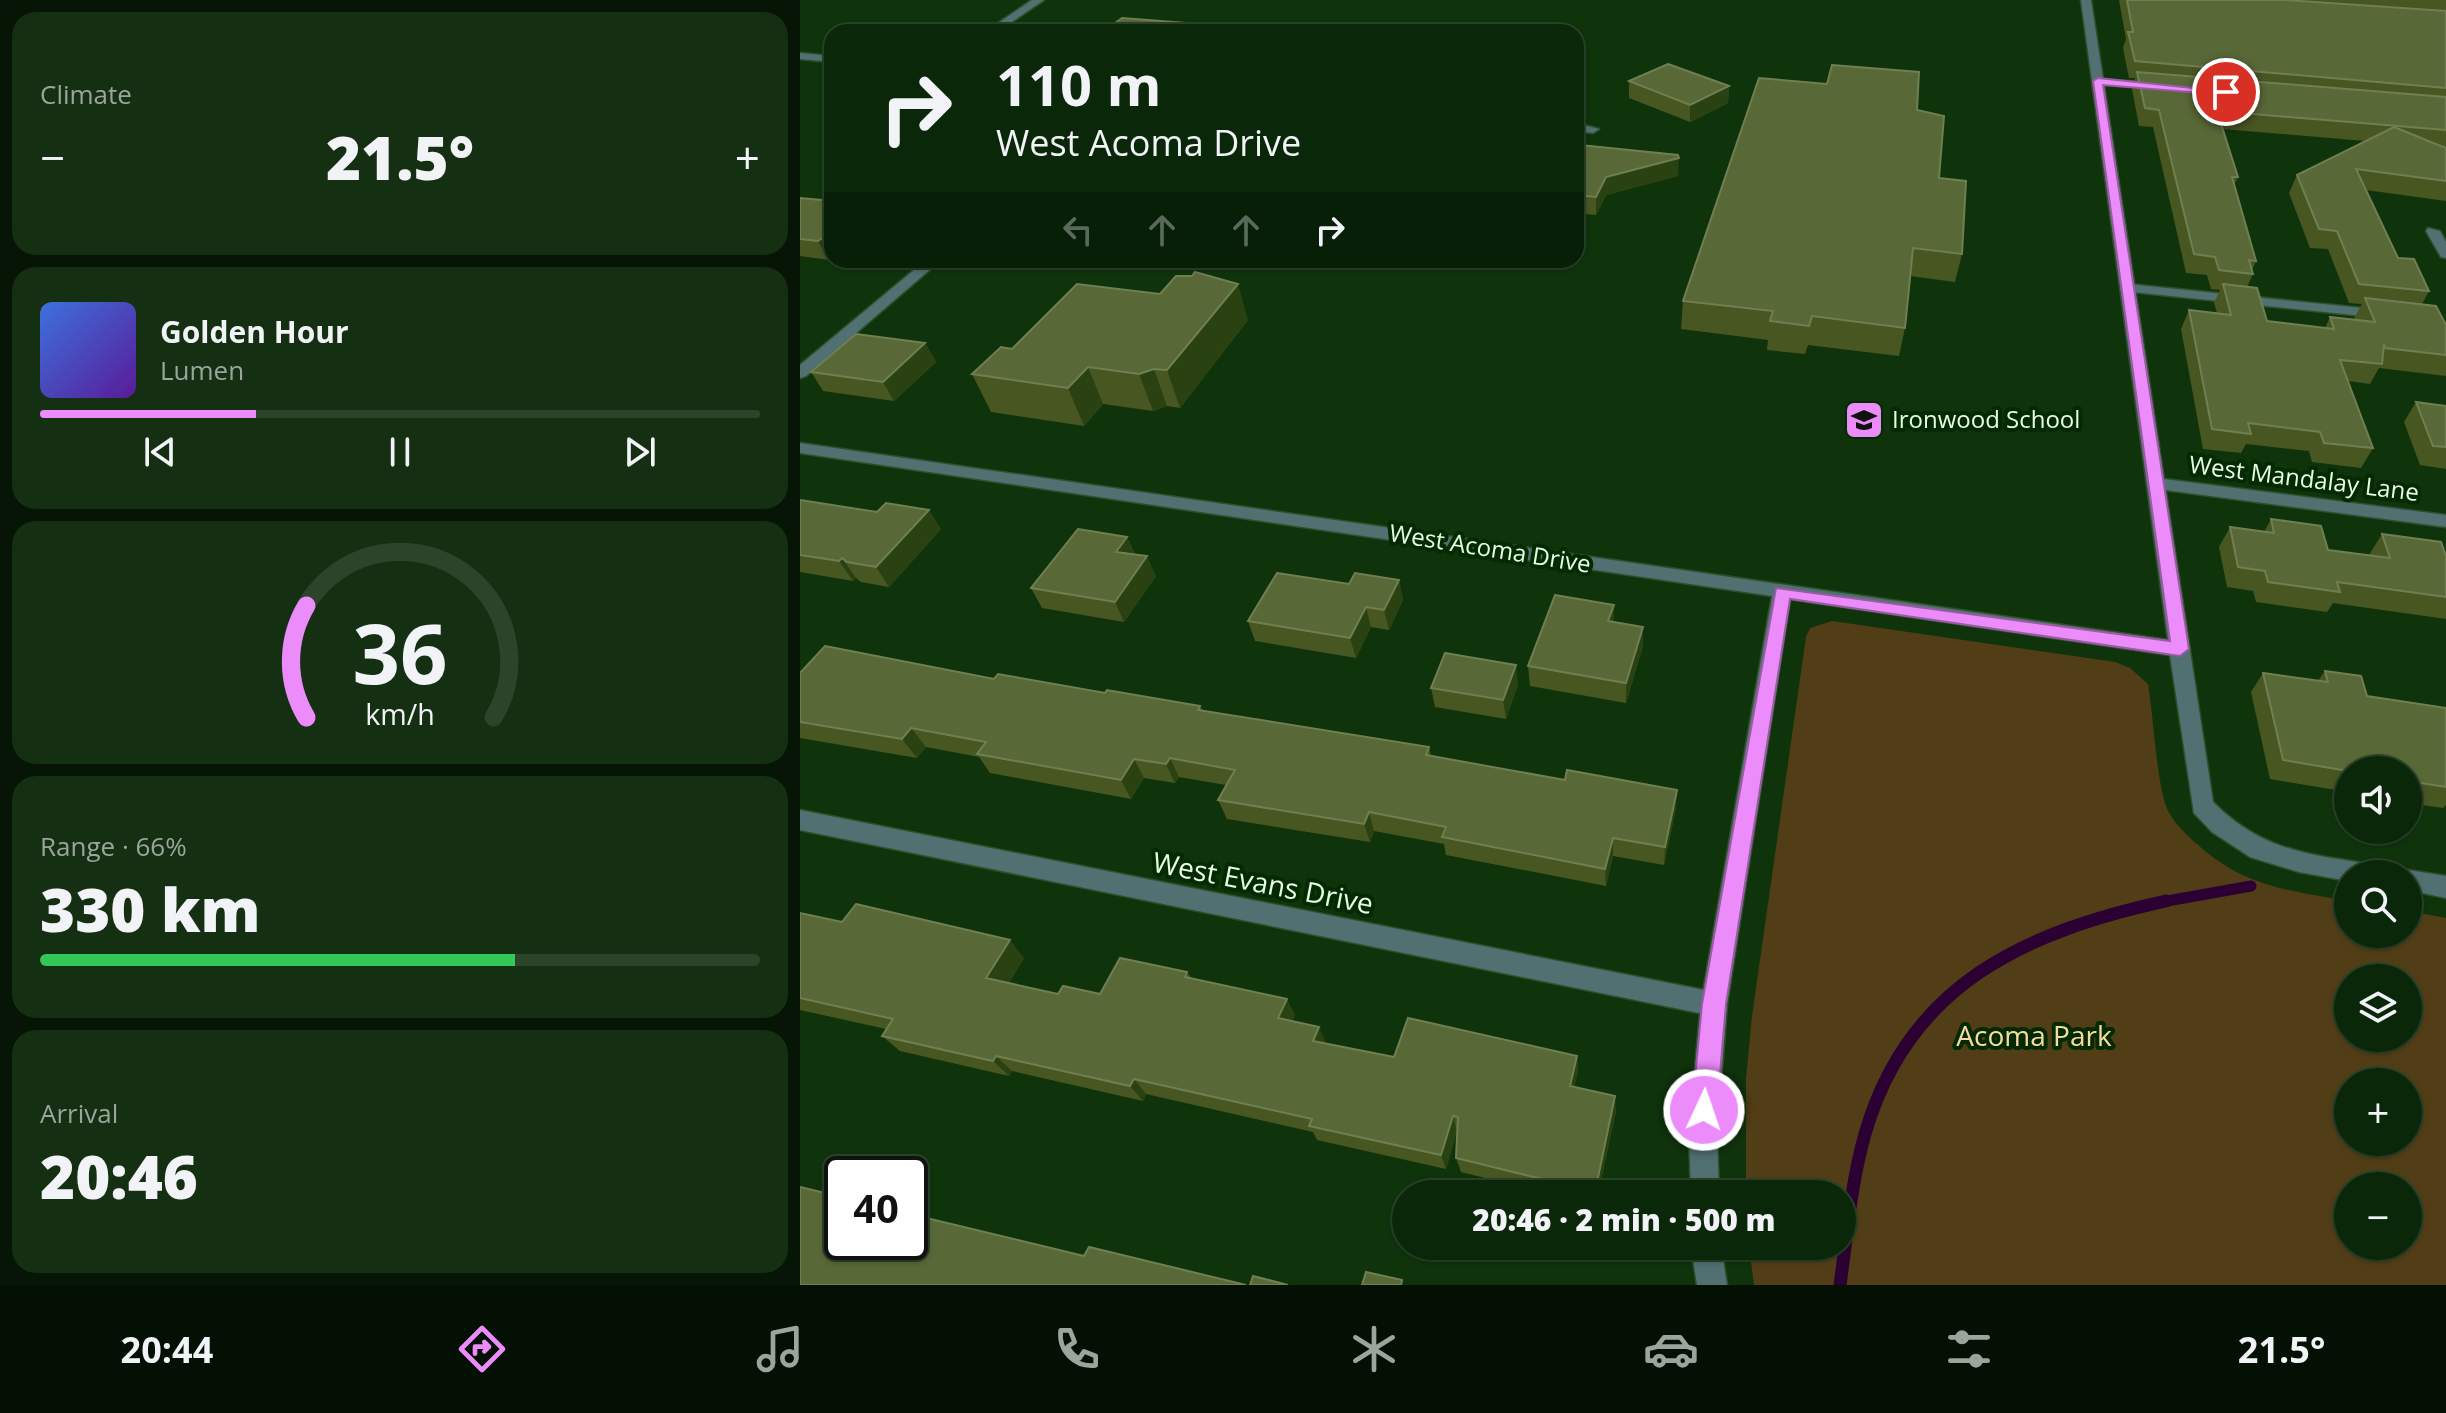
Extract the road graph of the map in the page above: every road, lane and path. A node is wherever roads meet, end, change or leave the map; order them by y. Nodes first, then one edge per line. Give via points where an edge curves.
1 (1039, 0) edge
2 (2086, 0) edge
3 (1002, 24) edge
4 (800, 56) edge
5 (824, 58) edge
6 (2098, 81) junction
7 (2179, 88) edge
8 (1584, 128) edge
9 (1593, 129) dead end
10 (2433, 231) dead end
11 (2446, 254) edge
12 (925, 268) edge
13 (2128, 288) junction
14 (2401, 315) edge
15 (800, 373) edge
16 (800, 448) edge
17 (2156, 484) junction
18 (2446, 521) edge
19 (1782, 592) junction
20 (2180, 649) junction
21 (800, 820) edge
22 (2334, 868) edge
23 (2422, 883) edge
24 (2446, 887) edge
25 (1714, 1004) junction
26 (1705, 1180) edge
27 (1708, 1260) edge
28 (1712, 1285) edge

1 - 3 street
2 - 6 street
4 - 5 street
6 - 7 street
6 - 13 street
8 - 9 street
10 - 11 street
12 - 15 street
13 - 14 street
13 - 17 street
16 - 19 street, West Acoma Drive
17 - 18 street, West Mandalay Lane
17 - 20 street
19 - 20 street, West Acoma Drive
19 - 25 street
20 - 22 street via 2202,806 2222,830 2251,850
21 - 25 street, West Evans Drive
23 - 24 street
25 - 26 street via 1703,1134
27 - 28 street

